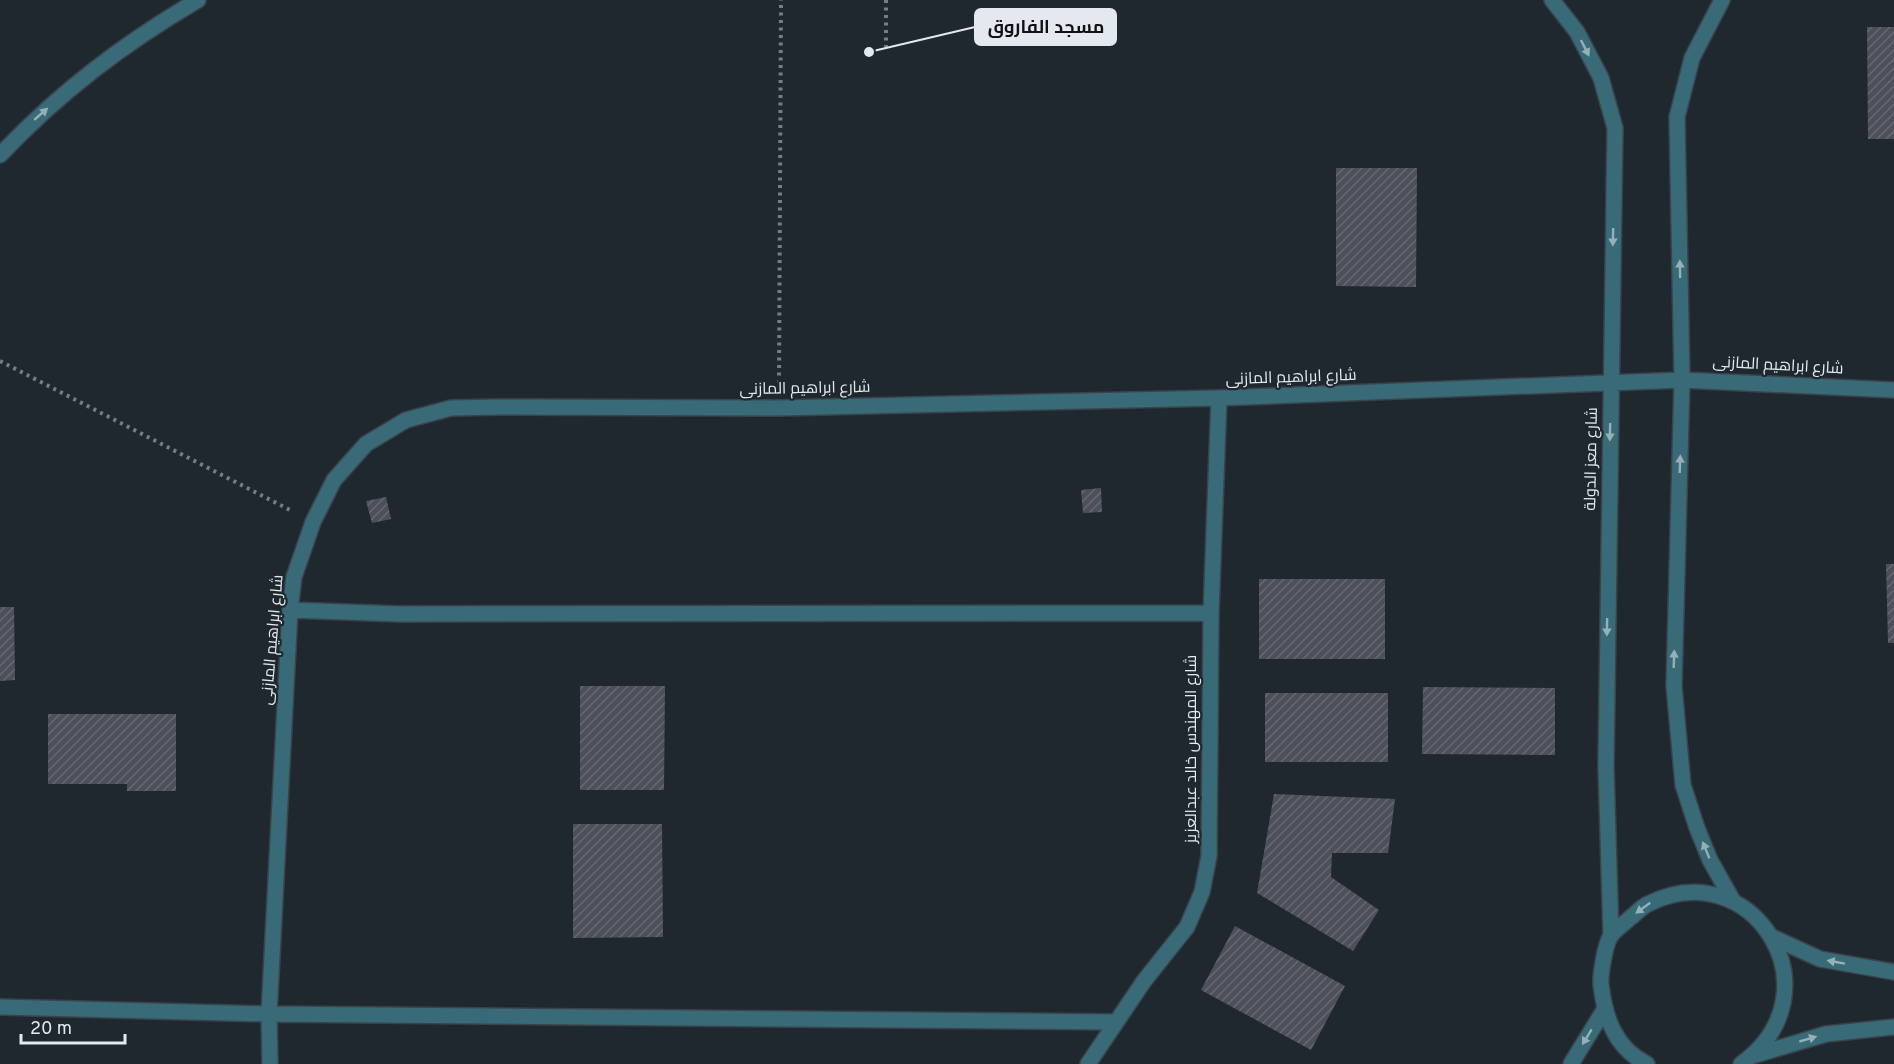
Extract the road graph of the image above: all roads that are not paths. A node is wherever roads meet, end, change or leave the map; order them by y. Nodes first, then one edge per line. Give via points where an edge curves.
1 (198, 0) edge
2 (1552, 0) edge
3 (1722, 0) edge
4 (0, 155) edge
5 (1682, 380) junction
6 (1611, 384) junction
7 (1894, 390) edge
8 (1219, 398) junction
9 (290, 610) junction
10 (1211, 613) junction
11 (1733, 902) junction
12 (1611, 936) junction
13 (1772, 937) junction
14 (1894, 972) edge
15 (1, 1008) edge
16 (1604, 1010) junction
17 (269, 1014) junction
18 (1115, 1022) junction
19 (1894, 1027) edge
20 (1747, 1060) edge
21 (270, 1064) edge
22 (1088, 1064) edge
23 (1571, 1064) edge
24 (1647, 1064) edge

4 -> 1 street via 93,69 157,23
2 -> 6 street, شارع معز الدولة via 1577,32 1601,78 1615,128
5 -> 3 street via 1677,117 1692,58
5 - 6 street, شارع ابراهيم المازنى
5 - 7 street, شارع ابراهيم المازنى
11 -> 5 street via 1697,828 1683,785 1678,741 1674,687
6 - 8 street, شارع ابراهيم المازنى
6 -> 12 street, شارع معز الدولة via 1606,767
8 - 9 street, شارع ابراهيم المازنى via 779,408 451,408 406,420 366,444 334,480 313,522 294,578
8 - 10 street, شارع المهندس خالد عبدالعزيز
9 - 10 street via 400,614
9 - 17 street, شارع ابراهيم المازنى
10 - 18 street, شارع المهندس خالد عبدالعزيز via 1209,856 1202,892 1187,927
11 -> 12 street via 1704,892 1674,893 1646,904
11 - 13 street via 1755,916
12 - 16 street, شارع معز الدولة via 1600,980
14 -> 13 street via 1820,959
13 - 20 street via 1782,961 1785,987 1780,1012 1770,1036
15 - 17 street
16 -> 23 street
16 - 24 street, شارع معز الدولة via 1617,1038
17 - 18 street
17 - 21 street, شارع ابراهيم المازنى
18 - 22 street, شارع المهندس خالد عبدالعزيز
20 -> 19 street via 1826,1034

